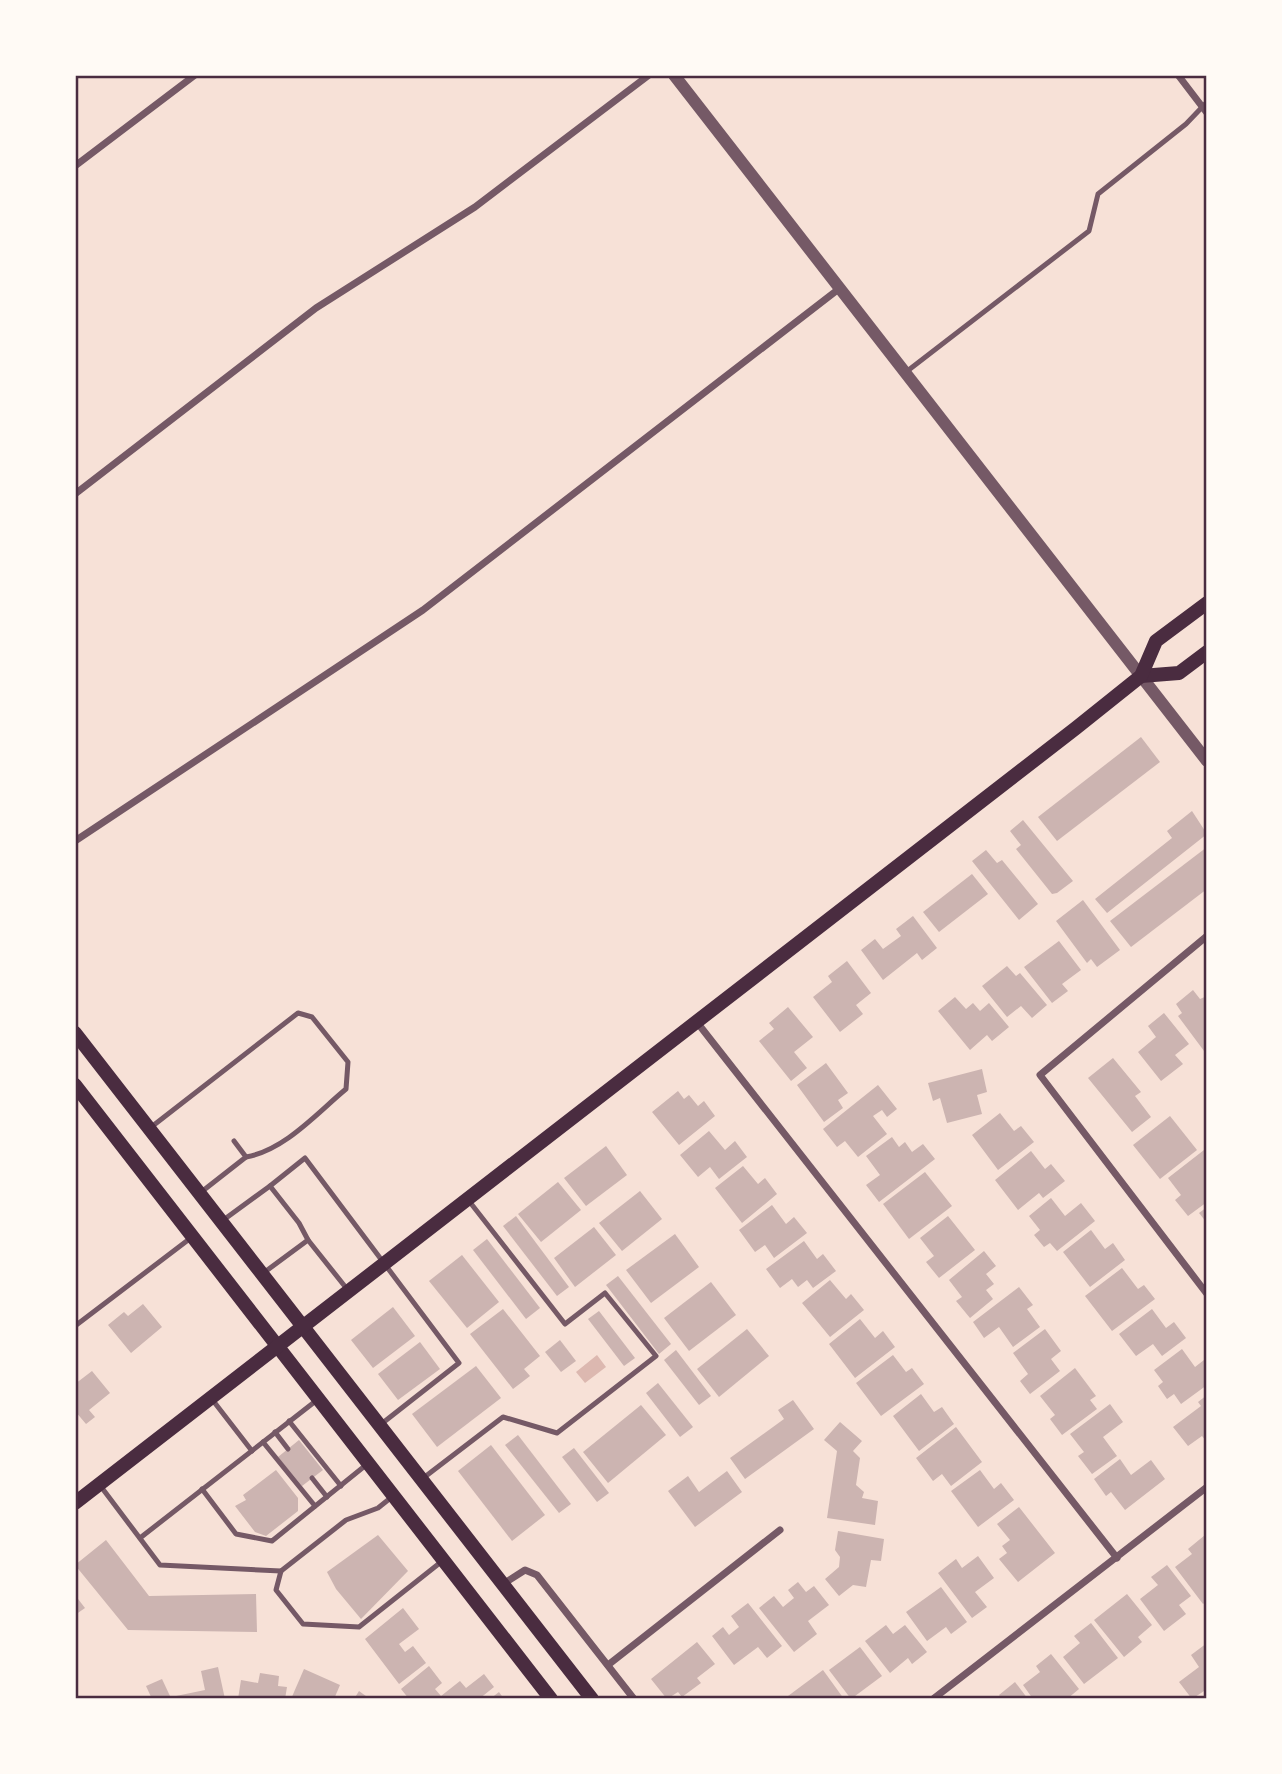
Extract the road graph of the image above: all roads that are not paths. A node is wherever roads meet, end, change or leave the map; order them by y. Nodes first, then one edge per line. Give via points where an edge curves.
1 (195, 75) edge
2 (649, 75) edge
3 (674, 75) edge
4 (1178, 75) edge
5 (1205, 107) edge
6 (75, 166) edge
7 (840, 288) junction
8 (906, 372) junction
9 (75, 494) edge
10 (1207, 603) edge
11 (1207, 652) edge
12 (1141, 676) junction
13 (1205, 754) edge
14 (75, 841) edge
15 (1207, 936) edge
16 (696, 1021) junction
17 (75, 1033) edge
18 (75, 1085) edge
19 (149, 1128) junction
20 (234, 1141) dead end
21 (246, 1157) junction
22 (270, 1186) junction
23 (200, 1194) junction
24 (467, 1198) junction
25 (222, 1221) junction
26 (192, 1237) junction
27 (308, 1240) junction
28 (383, 1263) junction
29 (262, 1274) junction
30 (348, 1290) junction
31 (1207, 1294) edge
32 (75, 1326) edge
33 (303, 1326) junction
34 (277, 1346) junction
35 (211, 1398) junction
36 (318, 1398) junction
37 (289, 1421) junction
38 (380, 1425) junction
39 (275, 1432) junction
40 (263, 1441) junction
41 (288, 1449) dead end
42 (251, 1451) junction
43 (368, 1464) junction
44 (313, 1478) dead end
45 (422, 1479) junction
46 (99, 1484) junction
47 (341, 1486) junction
48 (1207, 1487) edge
49 (202, 1489) junction
50 (393, 1496) junction
51 (327, 1497) junction
52 (75, 1503) edge
53 (315, 1506) junction
54 (780, 1530) dead end
55 (140, 1538) junction
56 (1117, 1558) junction
57 (443, 1560) junction
58 (281, 1571) junction
59 (503, 1584) junction
60 (608, 1665) junction
61 (551, 1699) edge
62 (592, 1699) edge
63 (634, 1699) edge
64 (933, 1699) edge

1 - 6 street
2 - 9 street via 475,207 316,308
3 - 7 street
4 - 5 street
5 - 8 lane via 1098,194 1089,231
7 - 8 street
7 - 14 street via 423,610
8 - 12 street
10 - 12 main road via 1156,642
11 - 12 main road via 1180,673
12 - 13 street
12 - 16 main road
15 - 31 street via 1040,1075
16 - 24 main road
16 - 56 street
17 - 19 main road
18 - 26 main road
19 - 21 lane via 298,1013 312,1017 348,1062 346,1089 289,1137 260,1155
19 - 23 main road
20 - 21 lane
21 - 23 lane
22 - 25 lane
22 - 27 lane
22 - 28 lane via 305,1158
23 - 25 main road
24 - 28 main road
24 - 45 lane via 565,1324 606,1293 656,1356 556,1433 503,1417
25 - 29 main road
26 - 32 lane
26 - 34 main road
27 - 29 lane
27 - 30 lane
28 - 30 main road
28 - 38 lane via 459,1363
29 - 33 main road
30 - 33 main road
33 - 34 main road
33 - 38 main road
34 - 35 main road
34 - 36 main road
35 - 42 lane
35 - 46 main road
36 - 37 lane
36 - 43 main road
37 - 39 lane
37 - 47 lane
38 - 45 main road
39 - 40 lane
39 - 41 lane
40 - 42 lane
40 - 53 lane
42 - 49 lane
43 - 47 lane
43 - 50 main road
44 - 51 lane
45 - 59 main road
46 - 52 main road
46 - 55 lane
47 - 51 lane
48 - 56 street
49 - 53 lane via 236,1534 272,1541
49 - 55 lane
50 - 57 main road
50 - 58 lane via 378,1508 346,1520
51 - 53 lane
54 - 60 street
55 - 58 lane via 160,1565
56 - 64 street
57 - 58 lane via 359,1627 303,1624 276,1590
57 - 61 main road
59 - 60 street via 519,1572 533,1572
59 - 62 main road
60 - 63 street

